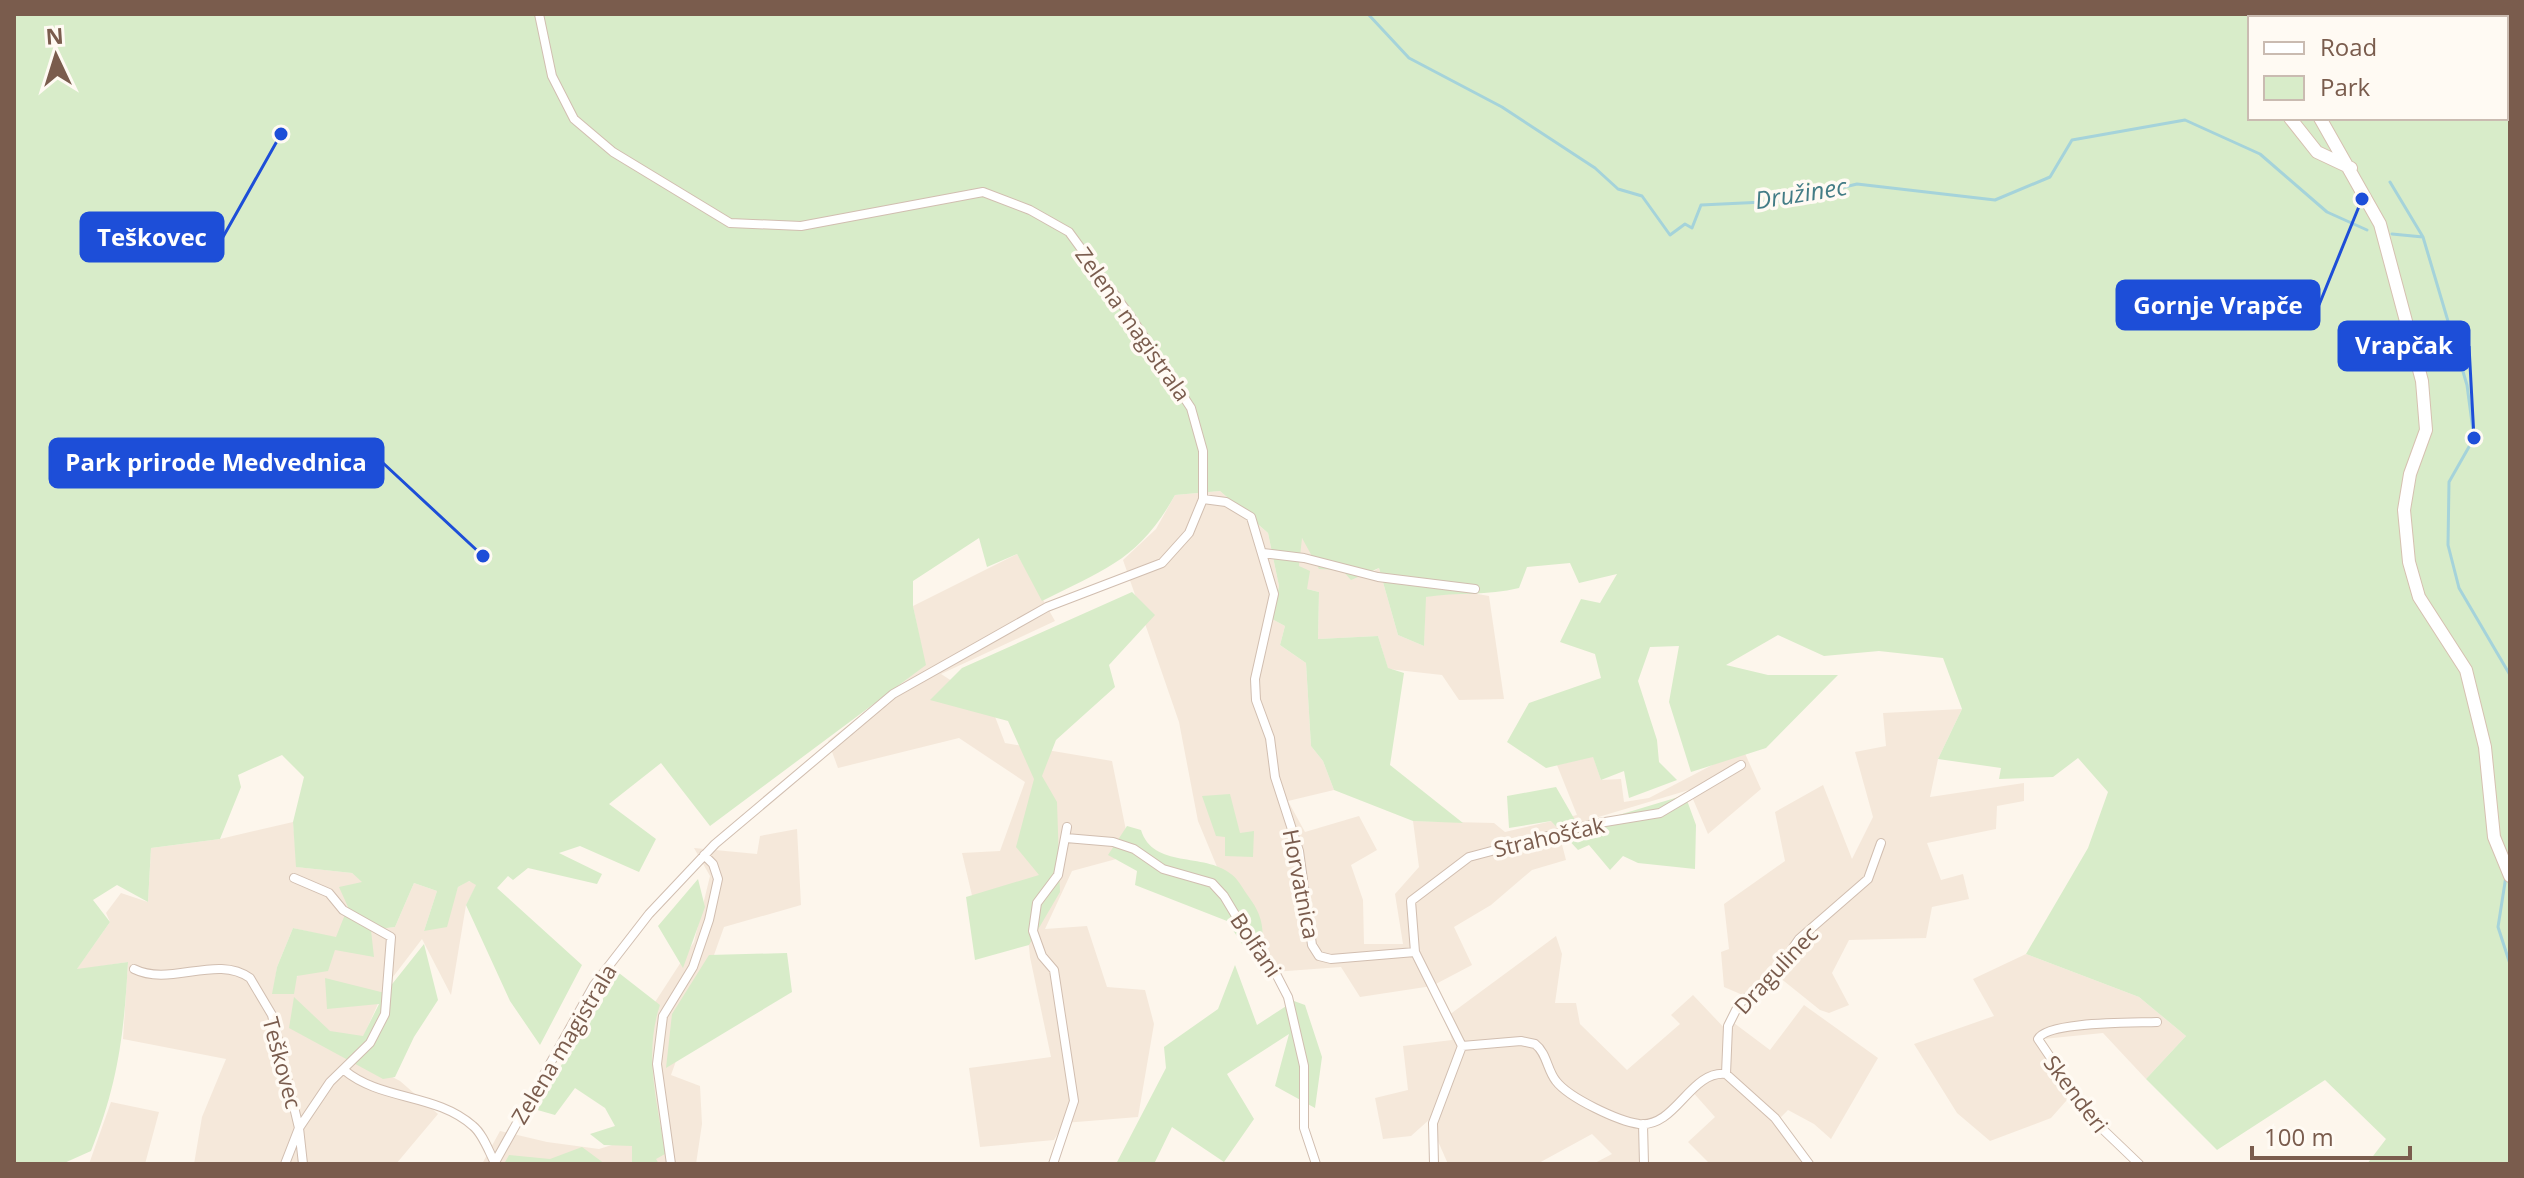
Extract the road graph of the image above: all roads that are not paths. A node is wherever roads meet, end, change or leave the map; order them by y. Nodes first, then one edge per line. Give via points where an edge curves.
1 (539, 14) edge
2 (2292, 120) edge
3 (2321, 120) edge
4 (2351, 168) junction
5 (1203, 499) junction
6 (1263, 553) junction
7 (1475, 589) dead end
8 (1741, 765) dead end
9 (1067, 827) dead end
10 (1066, 838) junction
11 (1881, 843) dead end
12 (704, 855) junction
13 (2510, 876) edge
14 (294, 878) dead end
15 (1415, 952) junction
16 (134, 969) dead end
17 (2157, 1022) dead end
18 (1462, 1046) junction
19 (344, 1070) junction
20 (1726, 1074) junction
21 (1643, 1124) junction
22 (299, 1128) junction
23 (285, 1164) edge
24 (303, 1164) edge
25 (495, 1164) edge
26 (671, 1164) edge
27 (1053, 1164) edge
28 (1316, 1164) edge
29 (1434, 1164) edge
30 (1644, 1164) edge
31 (1809, 1164) edge
32 (2139, 1164) edge

1 - 5 street, Zelena magistrala via 552,76 574,119 613,152 730,223 801,226 983,192 1069,232 1191,408 1203,451
2 - 4 street via 2317,152
3 - 4 street
4 - 13 street via 2380,224 2427,407 2426,430 2404,510 2414,585 2466,670 2485,747 2493,827
5 - 6 street, Horvatnica via 1226,502 1251,517
5 - 12 street, Zelena magistrala via 1189,533 1162,563 1047,607 893,694
6 - 7 street via 1378,577
6 - 15 street, Horvatnica via 1274,594 1254,689 1299,851 1312,945 1319,956 1331,959
8 - 15 street, Strahoščak via 1660,813 1593,824 1469,857 1411,901
9 - 10 street
10 - 27 street via 1058,875 1037,903 1033,931 1054,970 1074,1101
10 - 28 street, Bolfani via 1134,849 1163,869 1212,883 1224,896 1288,997 1304,1066 1304,1128
11 - 20 street, Dragulinec via 1868,879 1799,939 1773,976 1739,1004 1728,1026
12 - 25 street, Zelena magistrala via 594,985
12 - 26 street via 718,879 709,920 693,967 663,1016 657,1064
14 - 19 street, Teškovec via 329,893 343,910 391,937 385,1014 370,1043
15 - 18 street
16 - 22 street, Teškovec via 156,976 219,969 250,978 272,1015
17 - 32 street, Skenderi via 2062,1027 2038,1039 2092,1119
18 - 21 street via 1535,1044 1561,1086 1613,1116
18 - 29 street via 1433,1123
19 - 22 street, Teškovec
19 - 25 street via 372,1088 425,1099 475,1126
20 - 21 street via 1710,1076 1657,1122
20 - 31 street via 1775,1118
21 - 30 street
22 - 23 street, Teškovec
22 - 24 street

